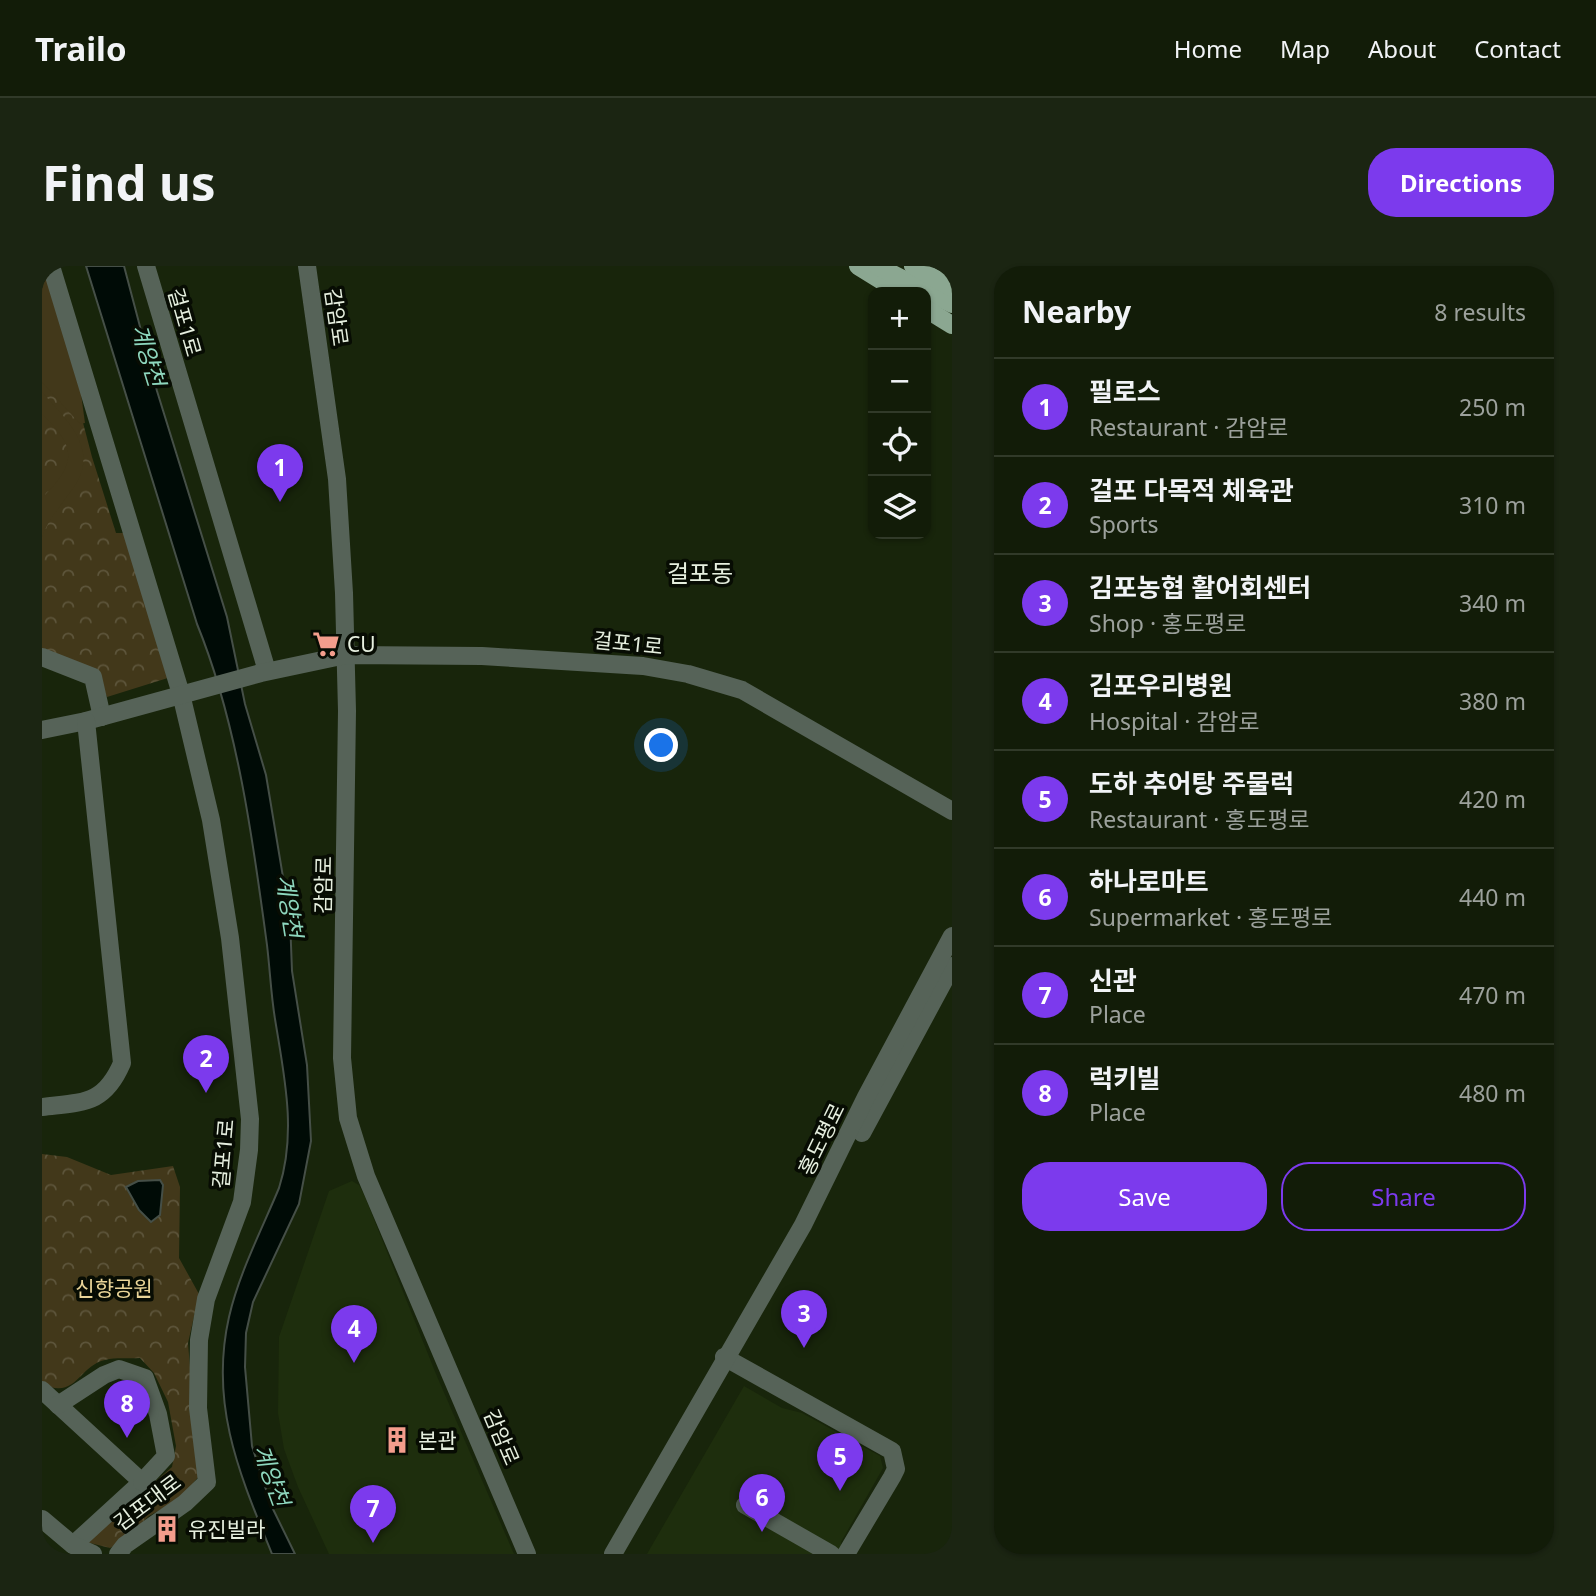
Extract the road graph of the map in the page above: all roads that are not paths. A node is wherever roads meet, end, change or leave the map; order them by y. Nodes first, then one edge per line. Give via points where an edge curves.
1 (51, 266) edge
2 (146, 266) edge
3 (307, 266) edge
4 (858, 266) edge
5 (877, 266) edge
6 (913, 266) edge
7 (892, 287) edge
8 (952, 288) edge
9 (952, 304) edge
10 (931, 312) edge
11 (952, 325) edge
12 (346, 655) junction
13 (42, 657) edge
14 (264, 672) junction
15 (186, 693) junction
16 (94, 719) junction
17 (42, 730) edge
18 (952, 811) edge
19 (952, 936) edge
20 (952, 965) edge
21 (42, 1107) edge
22 (729, 1361) junction
23 (42, 1390) edge
24 (58, 1405) junction
25 (142, 1482) junction
26 (204, 1488) joint
27 (745, 1505) dead end
28 (42, 1519) edge
29 (73, 1545) junction
30 (93, 1554) edge
31 (118, 1554) edge
32 (527, 1554) edge
33 (613, 1554) edge
34 (625, 1554) edge
35 (831, 1554) edge
36 (846, 1554) edge

1 - 15 street
2 - 14 street, 걸포1로
3 - 12 street, 감암로 via 337,479
4 - 7 main road
5 - 9 main road
6 - 8 main road
10 - 11 main road
12 - 14 street, 걸포1로
12 - 18 street, 걸포1로 via 582,661 698,677 742,691
12 - 32 street, 감암로 via 342,1058 348,1118 366,1176
13 - 16 street via 93,677
14 - 15 street, 걸포1로
15 - 16 street, 걸포1로
15 - 26 street, 걸포1로 via 224,897 250,1119 242,1202 206,1299 199,1340
16 - 17 street, 걸포1로
16 - 21 street via 122,1063 105,1092 93,1100
19 - 22 street, 홍도평로
20 - 22 street, 홍도평로 via 813,1228
22 - 33 street, 홍도평로
22 - 34 street, 홍도평로
22 - 36 street via 892,1451 896,1469
23 - 24 street
24 - 25 street
24 - 25 street via 119,1369 145,1378 166,1456
25 - 29 street
26 - 31 street, 김포대로
27 - 35 street
28 - 29 street
29 - 30 street

